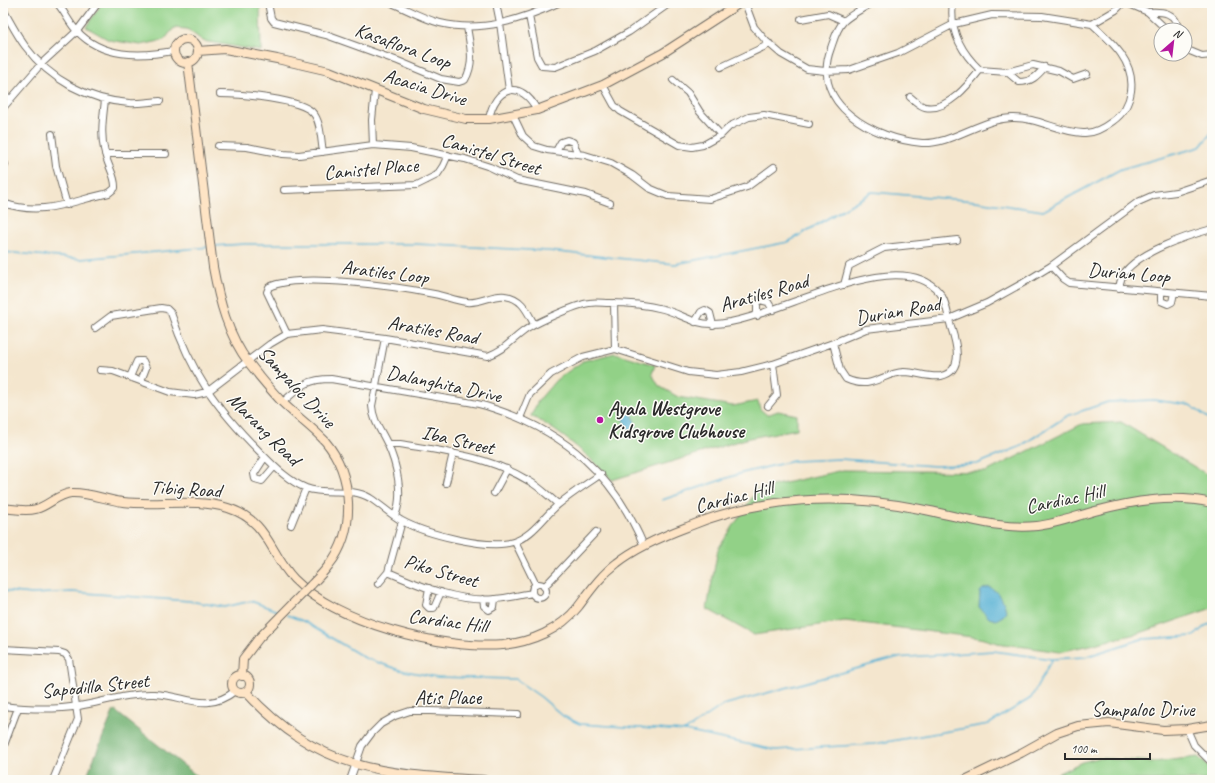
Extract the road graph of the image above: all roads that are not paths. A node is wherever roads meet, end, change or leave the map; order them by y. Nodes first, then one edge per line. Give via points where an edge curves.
1 (57, 3) edge
2 (98, 3) edge
3 (268, 3) edge
4 (392, 3) edge
5 (496, 3) edge
6 (558, 3) edge
7 (670, 3) edge
8 (740, 3) edge
9 (745, 3) edge
10 (872, 3) edge
11 (953, 3) edge
12 (1123, 3) edge
13 (1127, 3) edge
14 (3, 10) edge
15 (1148, 12) junction
16 (529, 16) junction
17 (801, 18) dead end
18 (844, 21) junction
19 (1159, 22) edge
20 (1176, 22) edge
21 (500, 23) junction
22 (954, 24) junction
23 (1092, 24) junction
24 (467, 27) junction
25 (77, 31) junction
26 (770, 44) junction
27 (173, 51) junction
28 (198, 51) junction
29 (1193, 53) edge
30 (1212, 55) edge
31 (188, 62) junction
32 (41, 64) junction
33 (721, 67) dead end
34 (1045, 67) junction
35 (980, 70) junction
36 (825, 71) junction
37 (1007, 72) junction
38 (1087, 74) dead end
39 (673, 80) dead end
40 (603, 85) junction
41 (375, 90) junction
42 (510, 90) junction
43 (3, 92) edge
44 (220, 94) dead end
45 (910, 97) dead end
46 (10, 100) junction
47 (105, 100) junction
48 (160, 101) dead end
49 (3, 108) edge
50 (537, 110) junction
51 (514, 115) junction
52 (489, 119) junction
53 (809, 124) dead end
54 (52, 134) dead end
55 (721, 135) junction
56 (373, 144) junction
57 (218, 146) dead end
58 (556, 151) junction
59 (323, 152) junction
60 (105, 154) junction
61 (166, 154) dead end
62 (578, 154) junction
63 (448, 155) junction
64 (774, 167) dead end
65 (1212, 180) edge
66 (284, 190) dead end
67 (3, 203) edge
68 (610, 204) dead end
69 (67, 205) junction
70 (1212, 229) edge
71 (957, 240) dead end
72 (1051, 266) junction
73 (844, 285) junction
74 (1119, 288) junction
75 (1161, 292) junction
76 (1174, 293) junction
77 (1212, 296) edge
78 (614, 303) junction
79 (773, 310) junction
80 (756, 316) junction
81 (949, 319) junction
82 (695, 322) junction
83 (534, 324) junction
84 (712, 324) junction
85 (95, 328) dead end
86 (287, 334) junction
87 (385, 338) junction
88 (833, 343) junction
89 (615, 350) junction
90 (248, 362) junction
91 (773, 364) junction
92 (100, 370) dead end
93 (130, 377) junction
94 (141, 381) junction
95 (375, 387) junction
96 (207, 392) junction
97 (283, 402) junction
98 (768, 406) dead end
99 (520, 418) junction
100 (388, 444) junction
101 (453, 453) junction
102 (265, 457) junction
103 (274, 467) junction
104 (507, 469) junction
105 (601, 474) junction
106 (446, 484) dead end
107 (306, 488) junction
108 (348, 491) junction
109 (494, 493) dead end
110 (1212, 503) edge
111 (558, 504) junction
112 (3, 508) edge
113 (395, 516) junction
114 (402, 521) junction
115 (291, 525) dead end
116 (596, 532) dead end
117 (515, 542) junction
118 (644, 546) junction
119 (388, 572) junction
120 (378, 584) dead end
121 (536, 585) junction
122 (544, 587) junction
123 (430, 588) junction
124 (441, 592) junction
125 (532, 593) junction
126 (483, 599) junction
127 (495, 600) junction
128 (330, 605) joint
129 (3, 649) edge
130 (242, 676) junction
131 (235, 691) junction
132 (246, 692) junction
133 (3, 706) edge
134 (77, 706) junction
135 (18, 708) junction
136 (518, 714) dead end
137 (1212, 726) edge
138 (1187, 730) junction
139 (3, 748) edge
140 (1212, 763) edge
141 (355, 765) junction
142 (53, 780) edge
143 (350, 780) edge
144 (484, 780) edge
145 (965, 780) edge

1 - 25 street
2 - 25 street
3 - 24 street, Kasaflora Loop via 274,22 326,35 451,81 465,80 470,71 472,62
4 - 24 street, Kasaflora Loop via 440,23
5 - 21 street
6 - 16 street, Kasaflora Loop
7 - 16 street via 629,32 602,47 555,67 542,66 537,57
8 - 40 street, Acacia Drive via 663,52
9 - 26 street via 754,27
10 - 18 street
11 - 22 street
12 - 23 street
13 - 15 street
14 - 32 street via 25,46
15 - 19 street
15 - 20 street via 1161,11 1172,16
16 - 21 street, Kasaflora Loop
17 - 18 street via 828,14
18 - 36 street via 829,53
21 - 24 street, Kasaflora Loop
21 - 42 street
22 - 23 street via 992,15 1042,16
22 - 35 street via 956,39 964,53
22 - 36 street via 898,53 849,70
23 - 36 street via 1112,42 1126,62 1132,80 1130,98 1122,115 1105,127 1084,133 1061,129 1035,120 1012,118 986,122 942,141 924,143 896,139 873,131 854,120 833,93
25 - 27 street via 106,50 123,54 142,56
25 - 32 street
26 - 33 street
26 - 36 street via 781,54 807,69
27 - 28 street via 177,42 187,38 196,44
27 - 31 street via 179,60
28 - 31 street via 195,58
28 - 41 street, Acacia Drive via 225,49 277,58 329,72
29 - 30 street
31 - 90 street, Sampaloc Drive via 218,296 226,320
32 - 46 street
32 - 47 street via 84,94
34 - 37 street via 1033,65
34 - 37 street via 1029,82 1019,82
34 - 38 street via 1059,71 1072,79
35 - 37 street
35 - 45 street via 963,92 936,107 924,107
39 - 55 street via 688,93 700,112
40 - 50 street, Acacia Drive
40 - 55 street via 620,111 679,145 702,145
41 - 52 street, Acacia Drive via 424,109 466,119
41 - 56 street
42 - 50 street via 526,94
42 - 52 street via 496,98
43 - 46 street
44 - 59 street via 270,98 308,108 316,117
46 - 49 street
47 - 48 street via 131,104
47 - 60 street via 102,138
50 - 51 street, Acacia Drive
51 - 52 street, Acacia Drive
51 - 58 street via 523,136 534,146
53 - 55 street via 764,115 748,117 730,126
54 - 69 street via 56,166
56 - 59 street, Canistel Street
56 - 63 street, Canistel Street
57 - 59 street, Canistel Street via 247,147 299,155
58 - 62 street
58 - 62 street via 561,142 567,140 573,142
60 - 61 street
60 - 69 street via 115,188 109,193
62 - 64 street via 611,163 649,188 668,196 690,199 710,199 747,187
63 - 66 street, Canistel Place via 437,175 416,185
63 - 68 street, Canistel Street via 490,167 530,184 586,194
65 - 72 street, Durian Road via 1176,192 1154,195 1138,202
67 - 69 street via 36,209
70 - 74 street via 1175,241 1136,262 1123,274
71 - 73 street via 884,248 849,266
72 - 74 street, Durian Loop via 1069,283
72 - 81 street, Durian Road via 987,303
73 - 79 street, Aratiles Road
73 - 81 street, Aratiles Road via 878,275 911,276 929,282 941,293
74 - 75 street, Durian Loop
75 - 76 street, Durian Loop
75 - 76 street via 1161,300 1168,304 1172,302
76 - 77 street, Durian Loop
78 - 82 street, Aratiles Road via 631,302 664,309
78 - 83 street, Aratiles Road via 589,303
78 - 89 street
79 - 80 street, Aratiles Road
79 - 80 street via 768,302 760,300 757,303
80 - 84 street, Aratiles Road via 728,324
81 - 88 street, Durian Road via 866,329
81 - 88 street, Aratiles Road via 957,344 957,361 952,370 942,376 903,372 867,384 851,381 846,379 840,370
82 - 84 street, Aratiles Road
82 - 84 street via 701,312 706,310 710,313
83 - 86 street, Aratiles Loop via 522,303 505,296 468,302 400,289 318,280 269,287 267,292
83 - 87 street, Aratiles Road via 502,350 488,356
85 - 96 street, Marang Road via 111,316 167,309
86 - 87 street, Aratiles Road via 322,330
86 - 90 street, Aratiles Road
87 - 95 street
88 - 91 street, Durian Road
89 - 91 street, Durian Road via 664,366 702,374 741,372
89 - 99 street, Durian Road via 583,357 551,374 530,394
90 - 96 street, Aratiles Road
90 - 97 street, Sampaloc Drive
91 - 98 street via 777,395
92 - 93 street, Aratiles Road
93 - 94 street, Aratiles Road
93 - 94 street via 137,361 143,361 146,368
94 - 96 street, Aratiles Road via 183,395
95 - 97 street, Dalanghita Drive via 317,379 305,383
95 - 99 street, Dalanghita Drive via 491,407
95 - 100 street via 373,418
96 - 102 street, Marang Road via 232,425
97 - 108 street, Sampaloc Drive via 320,436 334,454
99 - 105 street, Dalanghita Drive via 562,442
100 - 101 street, Iba Street
100 - 113 street via 399,493 400,506
101 - 104 street, Iba Street via 478,458
101 - 106 street
102 - 103 street, Marang Road
102 - 103 street via 254,474 254,479 262,481
103 - 107 street, Marang Road
104 - 109 street
104 - 111 street, Iba Street via 531,482
105 - 111 street, Marang Road
105 - 118 street, Dalanghita Drive via 627,512
107 - 108 street, Marang Road
107 - 115 street
108 - 113 street, Marang Road via 358,492 370,498
108 - 130 street, Sampaloc Drive, bridge via 346,522 339,548 330,565 259,638 243,659
110 - 118 street, Cardiac Hill via 1174,499 1148,500 1039,526 1018,526 979,522 872,501 792,500 749,506 720,514
111 - 117 street, Marang Road via 543,521
112 - 128 street, Tibig Road via 26,511 36,509 65,494 75,493 126,502 204,504 231,508 250,519 266,534 286,570 296,581
113 - 114 street, Marang Road
114 - 117 street, Marang Road via 427,531 485,545
114 - 119 street
116 - 122 street
117 - 121 street
118 - 128 street, Cardiac Hill via 629,553 614,565 564,620 546,632 520,642 482,645 422,638 364,621
119 - 120 street
119 - 123 street, Piko Street
121 - 122 street
121 - 125 street
122 - 125 street via 546,591 542,597 535,597
123 - 124 street, Piko Street
123 - 124 street via 426,601 429,608 434,608
124 - 126 street, Piko Street
125 - 127 street, Piko Street
126 - 127 street, Piko Street
126 - 127 street via 484,606 489,610 494,607
129 - 134 street via 65,654 69,659
130 - 131 street via 234,680 232,686
130 - 132 street via 247,677 250,682 250,688
131 - 132 street
131 - 134 street, Sapodilla Street via 227,697 207,703 154,694 138,694
132 - 141 street via 267,714 297,738 330,756
133 - 135 street, Sapodilla Street
134 - 135 street, Sapodilla Street via 48,709
134 - 142 street via 78,719
135 - 139 street
136 - 141 street, Atis Place via 410,711 381,724 362,746
137 - 138 street, Sampaloc Drive
138 - 140 street via 1194,745
138 - 145 street, Sampaloc Drive via 1163,730 1109,723 1078,726 1057,733
141 - 143 street, Atis Place
141 - 144 street via 403,774

